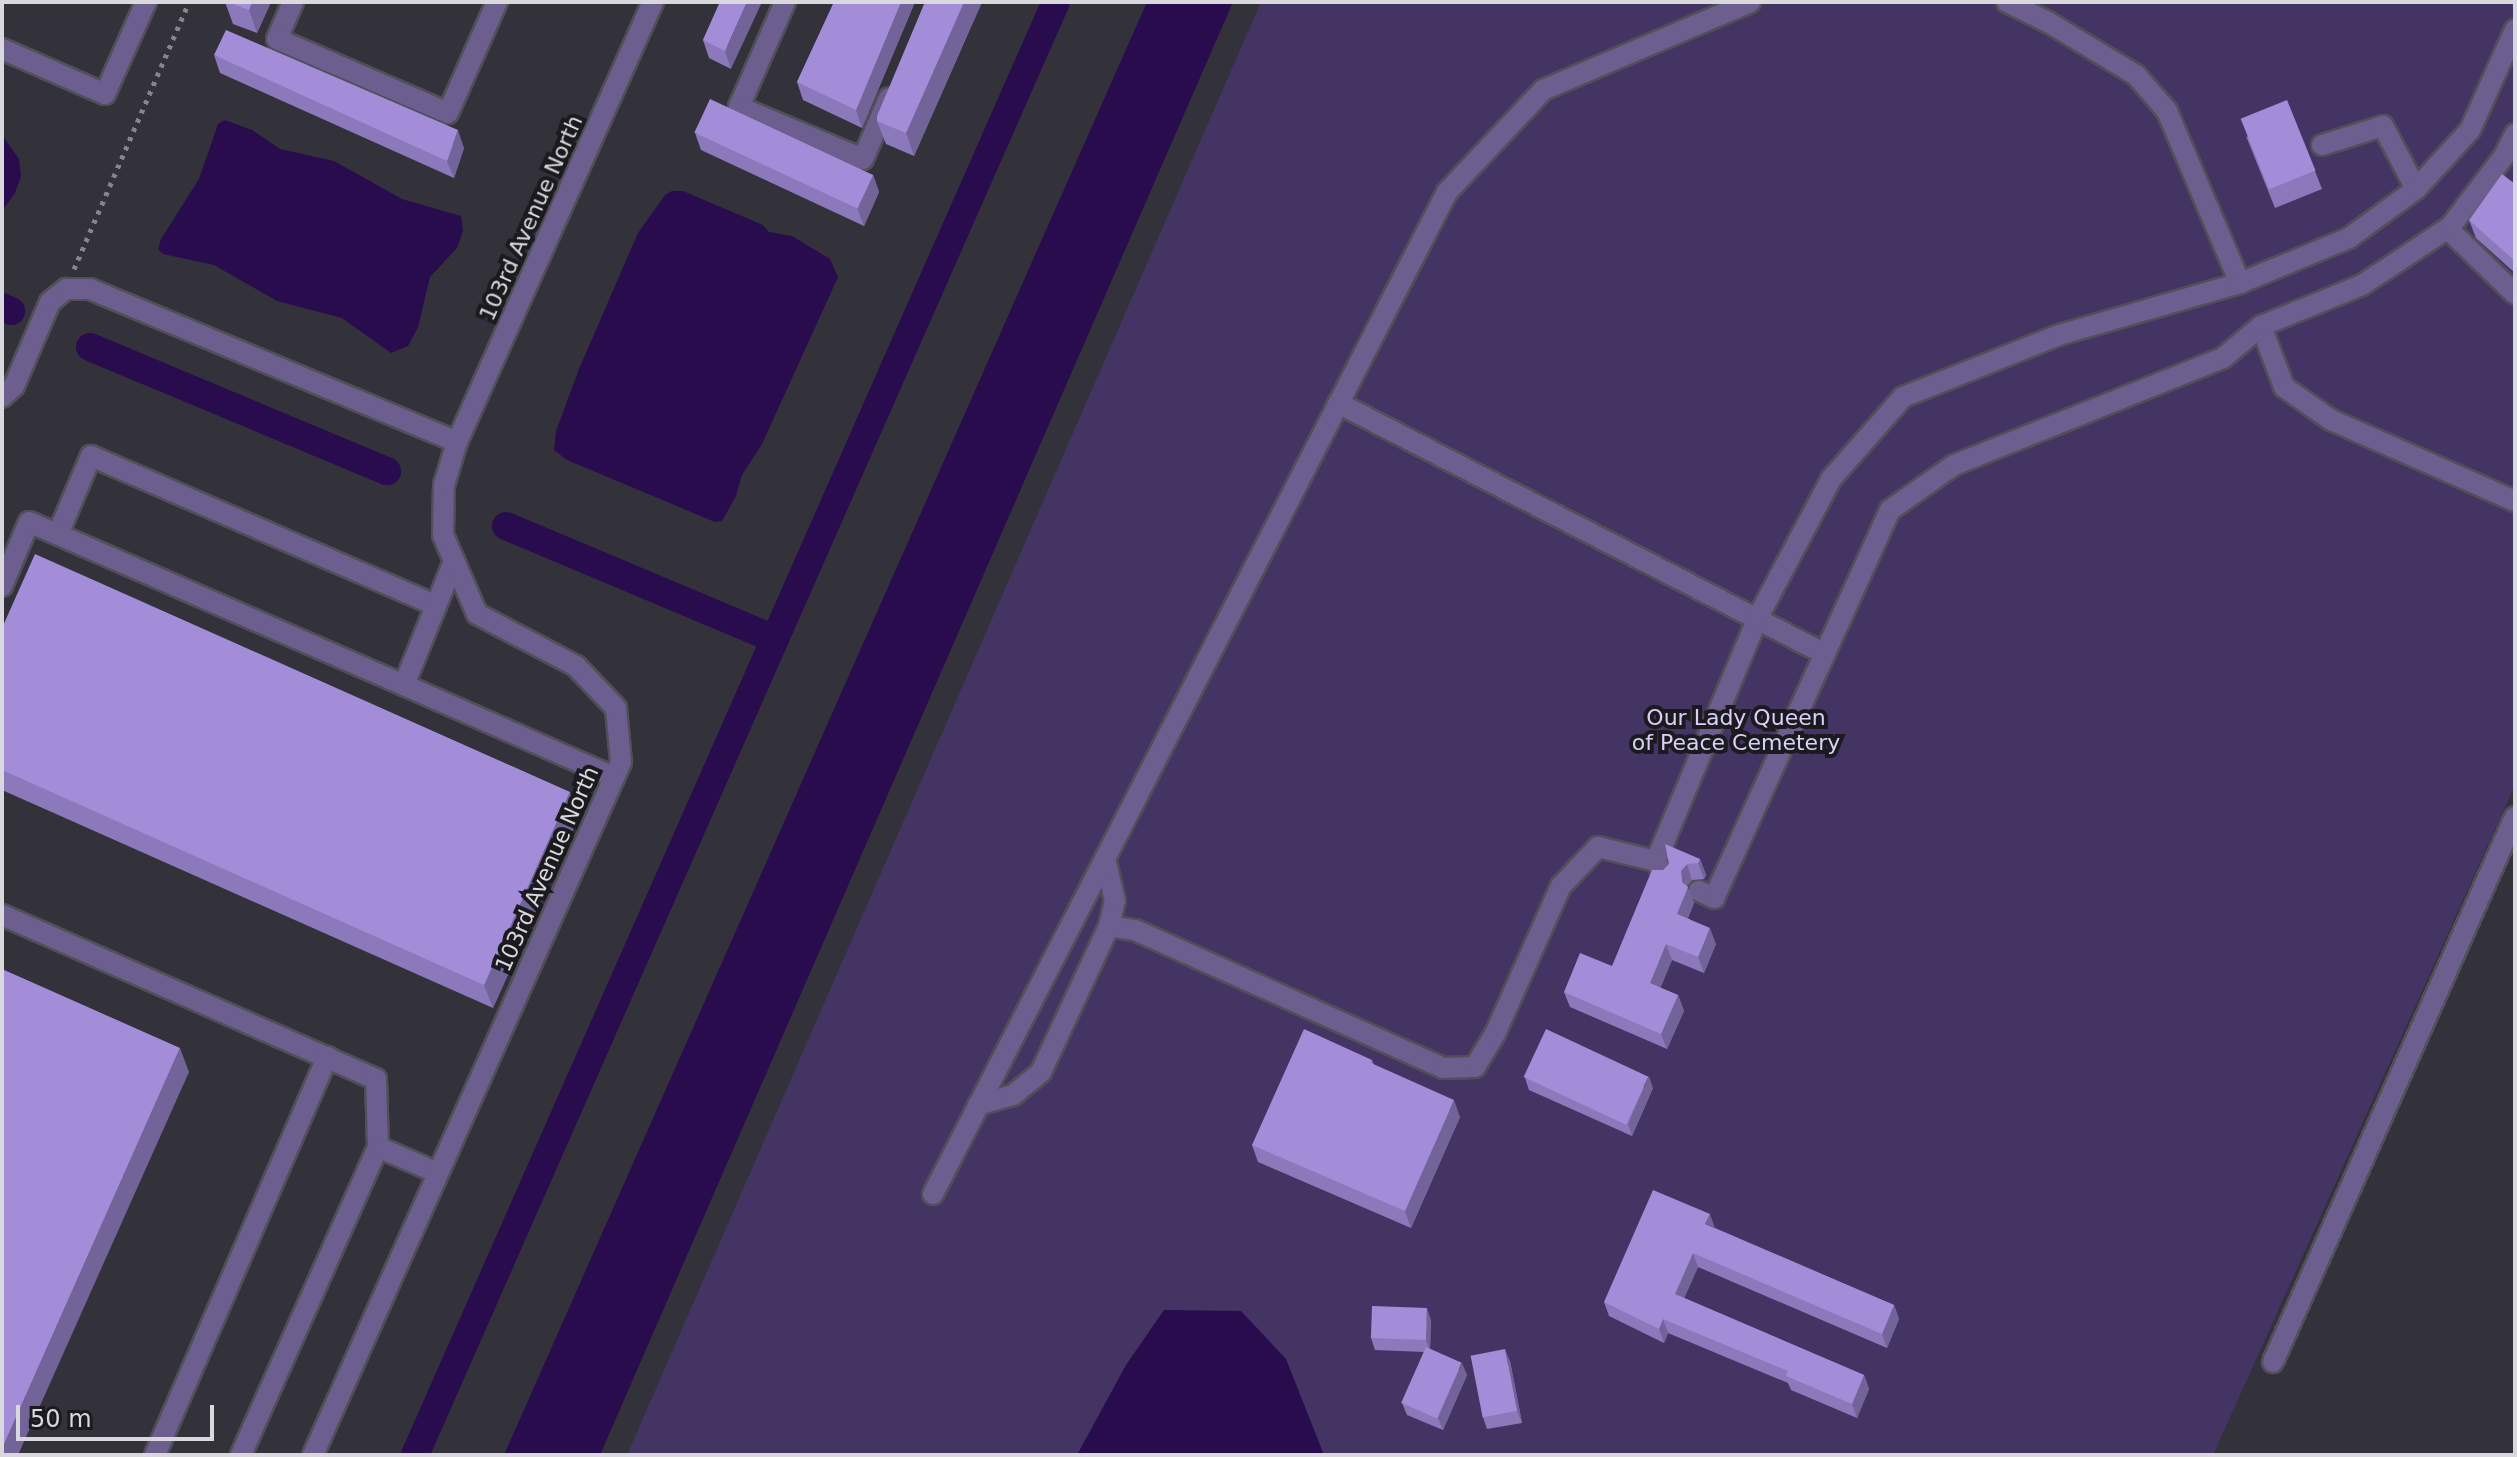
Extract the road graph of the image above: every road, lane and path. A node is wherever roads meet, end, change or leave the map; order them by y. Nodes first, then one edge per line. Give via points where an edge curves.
1 (146, 2) edge
2 (189, 2) edge
3 (293, 2) edge
4 (497, 2) edge
5 (653, 2) edge
6 (785, 2) edge
7 (1750, 2) edge
8 (2007, 2) edge
9 (2515, 30) edge
10 (2, 49) edge
11 (899, 73) edge
12 (2515, 134) edge
13 (2322, 145) dead end
14 (2510, 160) edge
15 (2416, 189) junction
16 (2448, 229) junction
17 (2240, 283) junction
18 (66, 289) junction
19 (2515, 294) edge
20 (2261, 326) junction
21 (2, 397) edge
22 (1338, 403) junction
23 (457, 442) junction
24 (2515, 501) edge
25 (58, 534) junction
26 (454, 561) junction
27 (2, 586) edge
28 (436, 605) junction
29 (1757, 619) junction
30 (1823, 653) junction
31 (404, 685) junction
32 (614, 777) junction
33 (2515, 817) edge
34 (1105, 858) junction
35 (1699, 891) dead end
36 (2, 915) edge
37 (1109, 926) junction
38 (327, 1057) junction
39 (978, 1105) junction
40 (378, 1147) junction
41 (438, 1173) junction
42 (933, 1194) dead end
43 (2273, 1362) dead end
44 (155, 1455) edge
45 (241, 1455) edge
46 (313, 1455) edge

1 - 10 street via 105,94
2 - 18 path
3 - 4 street via 277,39 448,113
5 - 23 street, 103rd Avenue North
6 - 11 street via 739,107 863,159
7 - 22 street via 1543,90 1447,192
8 - 17 street via 2136,75 2167,111
9 - 15 street via 2470,130
12 - 14 street
13 - 15 street via 2383,126
14 - 16 street
15 - 17 street via 2349,238
16 - 19 street
16 - 20 street via 2362,285
17 - 29 street via 2059,335 1903,397 1831,479
18 - 21 street via 50,302 14,386
18 - 23 street via 90,289
20 - 24 street via 2284,387 2319,412
20 - 30 street via 2223,358 1954,465 1890,510
22 - 29 street
22 - 34 street
23 - 26 street, 103rd Avenue North via 444,485 443,535
25 - 27 street via 29,522
25 - 28 street via 91,456
25 - 31 street
26 - 28 street
26 - 32 street, 103rd Avenue North via 477,614 576,666 616,708 621,762
28 - 31 street
29 - 30 street
29 - 37 street via 1660,868 1598,847 1561,886 1475,1067 1443,1068 1135,930
30 - 35 street via 1714,898
31 - 32 street
32 - 41 street, 103rd Avenue North
33 - 43 street
34 - 37 street via 1115,901
34 - 39 street
36 - 38 street
37 - 39 street via 1041,1072 1013,1095
38 - 40 street via 376,1079
38 - 44 street
39 - 42 street
40 - 41 street
40 - 45 street
41 - 46 street, 103rd Avenue North

